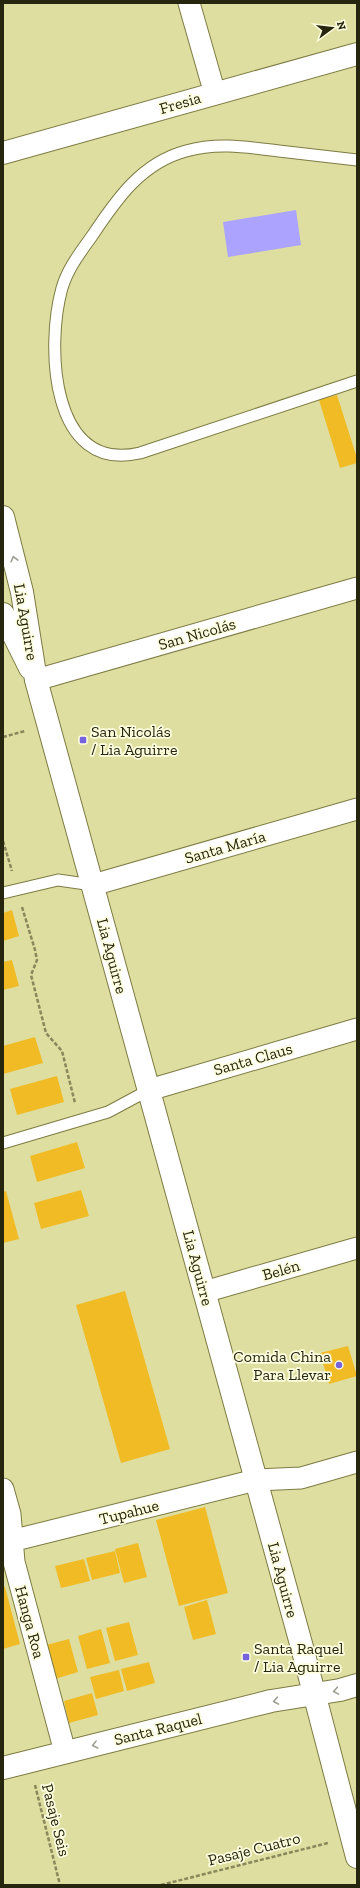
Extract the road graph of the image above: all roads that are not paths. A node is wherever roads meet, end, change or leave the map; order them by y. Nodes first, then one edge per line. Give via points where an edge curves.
1 (189, 3) edge
2 (357, 54) edge
3 (215, 94) junction
4 (3, 152) edge
5 (357, 160) edge
6 (357, 382) edge
7 (3, 517) edge
8 (357, 588) edge
9 (3, 614) edge
10 (36, 680) junction
11 (357, 809) edge
12 (93, 885) junction
13 (3, 892) edge
14 (357, 1029) edge
15 (149, 1090) junction
16 (3, 1143) edge
17 (357, 1248) edge
18 (204, 1292) junction
19 (357, 1462) edge
20 (256, 1480) junction
21 (3, 1489) edge
22 (8, 1542) edge
23 (357, 1685) edge
24 (314, 1694) junction
25 (65, 1752) junction
26 (3, 1768) edge
27 (354, 1847) edge

1 - 3 street
2 - 3 main road, Fresia
3 - 4 main road, Fresia
5 - 6 lane via 229,145 206,146 185,151 148,169 121,194 70,267 58,307 54,357 62,402 74,429 90,446 114,456 140,453
10 -> 7 main road, Lia Aguirre via 22,592
8 - 10 street, San Nicolás
9 - 10 main road, Lia Aguirre
10 - 12 main road, Lia Aguirre
11 - 12 street, Santa María
12 - 13 lane via 58,880
12 - 15 main road, Lia Aguirre
14 - 15 street, Santa Claus
15 - 16 lane via 108,1112
15 - 18 main road, Lia Aguirre
17 - 18 street, Belén
18 - 20 main road, Lia Aguirre
19 - 20 street, Tupahue via 301,1478
20 - 22 street, Tupahue
20 - 24 main road, Lia Aguirre
21 - 22 street, Hanga Roa via 10,1514
22 - 25 street, Hanga Roa
23 -> 24 main road, Santa Raquel
24 -> 25 main road, Santa Raquel via 271,1701
24 - 27 main road, Lia Aguirre
25 - 26 main road, Santa Raquel

